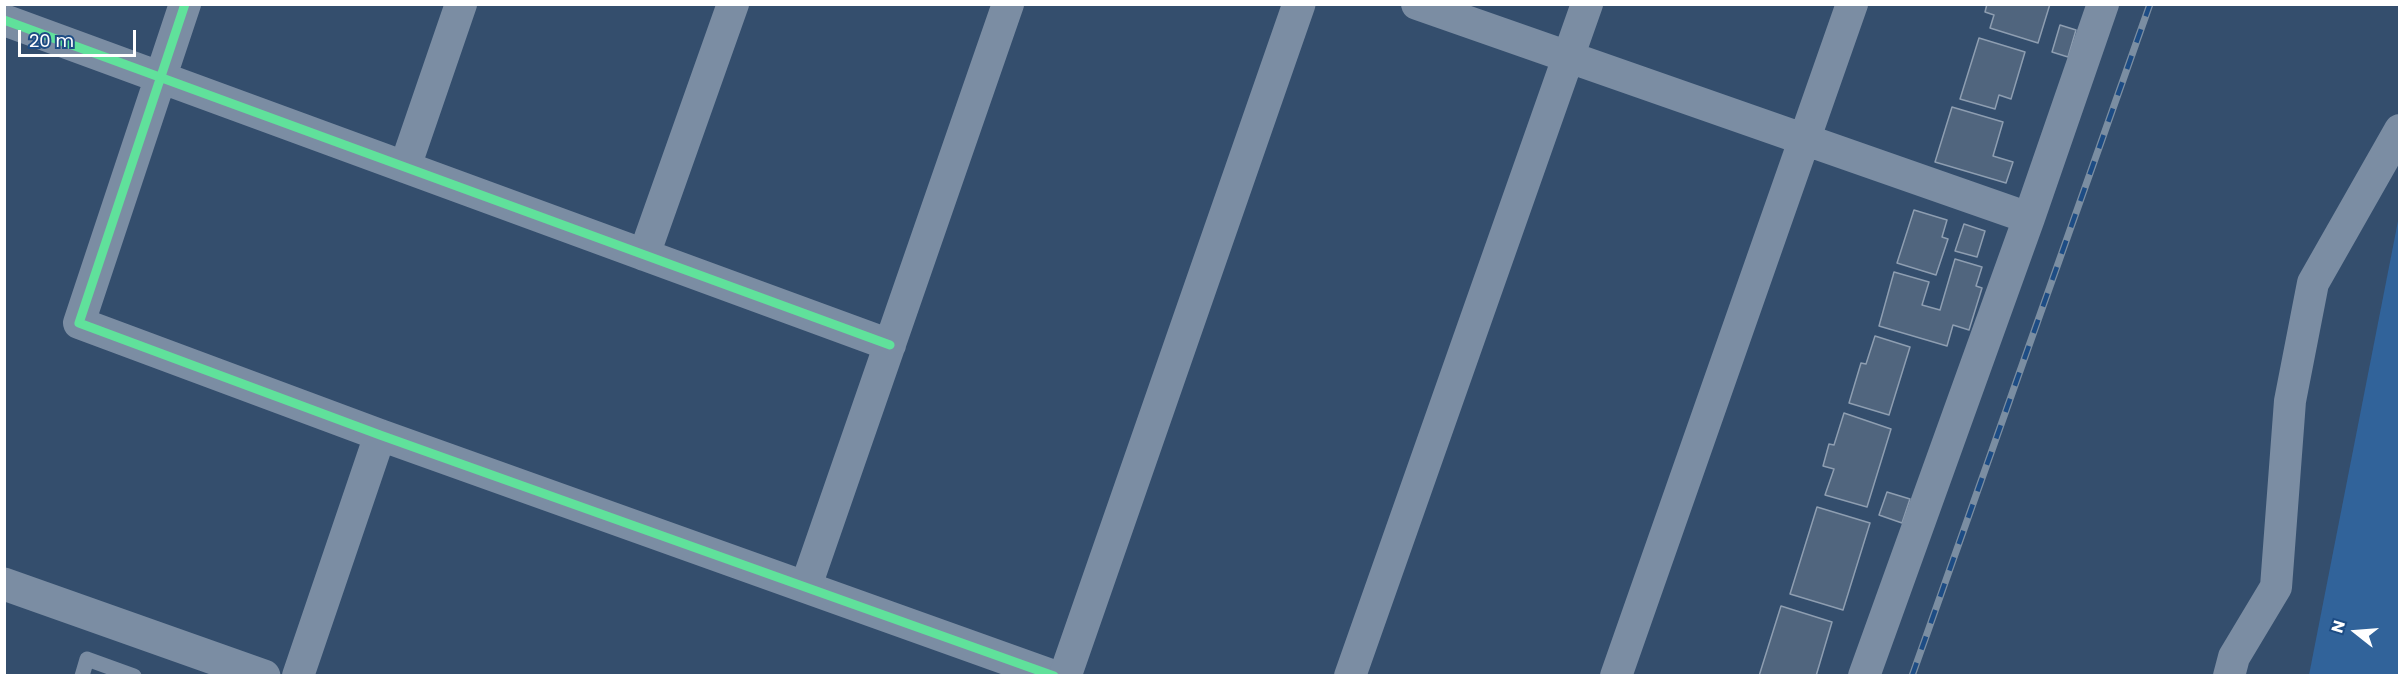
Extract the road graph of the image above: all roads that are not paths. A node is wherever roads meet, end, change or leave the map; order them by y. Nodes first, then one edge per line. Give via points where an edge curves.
1 (184, 4) edge
2 (461, 4) edge
3 (733, 4) edge
4 (1008, 4) edge
5 (1299, 4) edge
6 (1417, 4) edge
7 (1587, 4) edge
8 (1852, 4) edge
9 (2103, 4) edge
10 (4, 20) edge
11 (1568, 57) junction
12 (160, 77) junction
13 (2400, 130) edge
14 (1805, 140) junction
15 (405, 167) junction
16 (2029, 218) junction
17 (644, 255) junction
18 (890, 345) junction
19 (380, 435) junction
20 (4, 584) edge
21 (806, 586) junction
22 (82, 675) edge
23 (134, 675) edge
24 (264, 675) edge
25 (298, 675) edge
26 (1054, 675) edge
27 (1065, 675) edge
28 (1350, 675) edge
29 (1616, 675) edge
30 (1864, 675) edge
31 (2229, 675) edge

1 - 12 street
2 - 15 street
3 - 17 street
4 - 18 street
5 - 27 street
6 - 11 street
7 - 11 street
8 - 14 street
9 - 16 street
10 - 12 street
11 - 14 street
11 - 28 street
12 - 15 street
12 - 19 street via 79,323
13 - 31 street via 2313,283 2290,401 2276,587 2234,657
14 - 16 street
14 - 29 street
15 - 17 street
16 - 30 street
17 - 18 street
18 - 21 street
19 - 21 street
19 - 25 street
20 - 24 street
21 - 26 street
22 - 23 lane via 87,659

